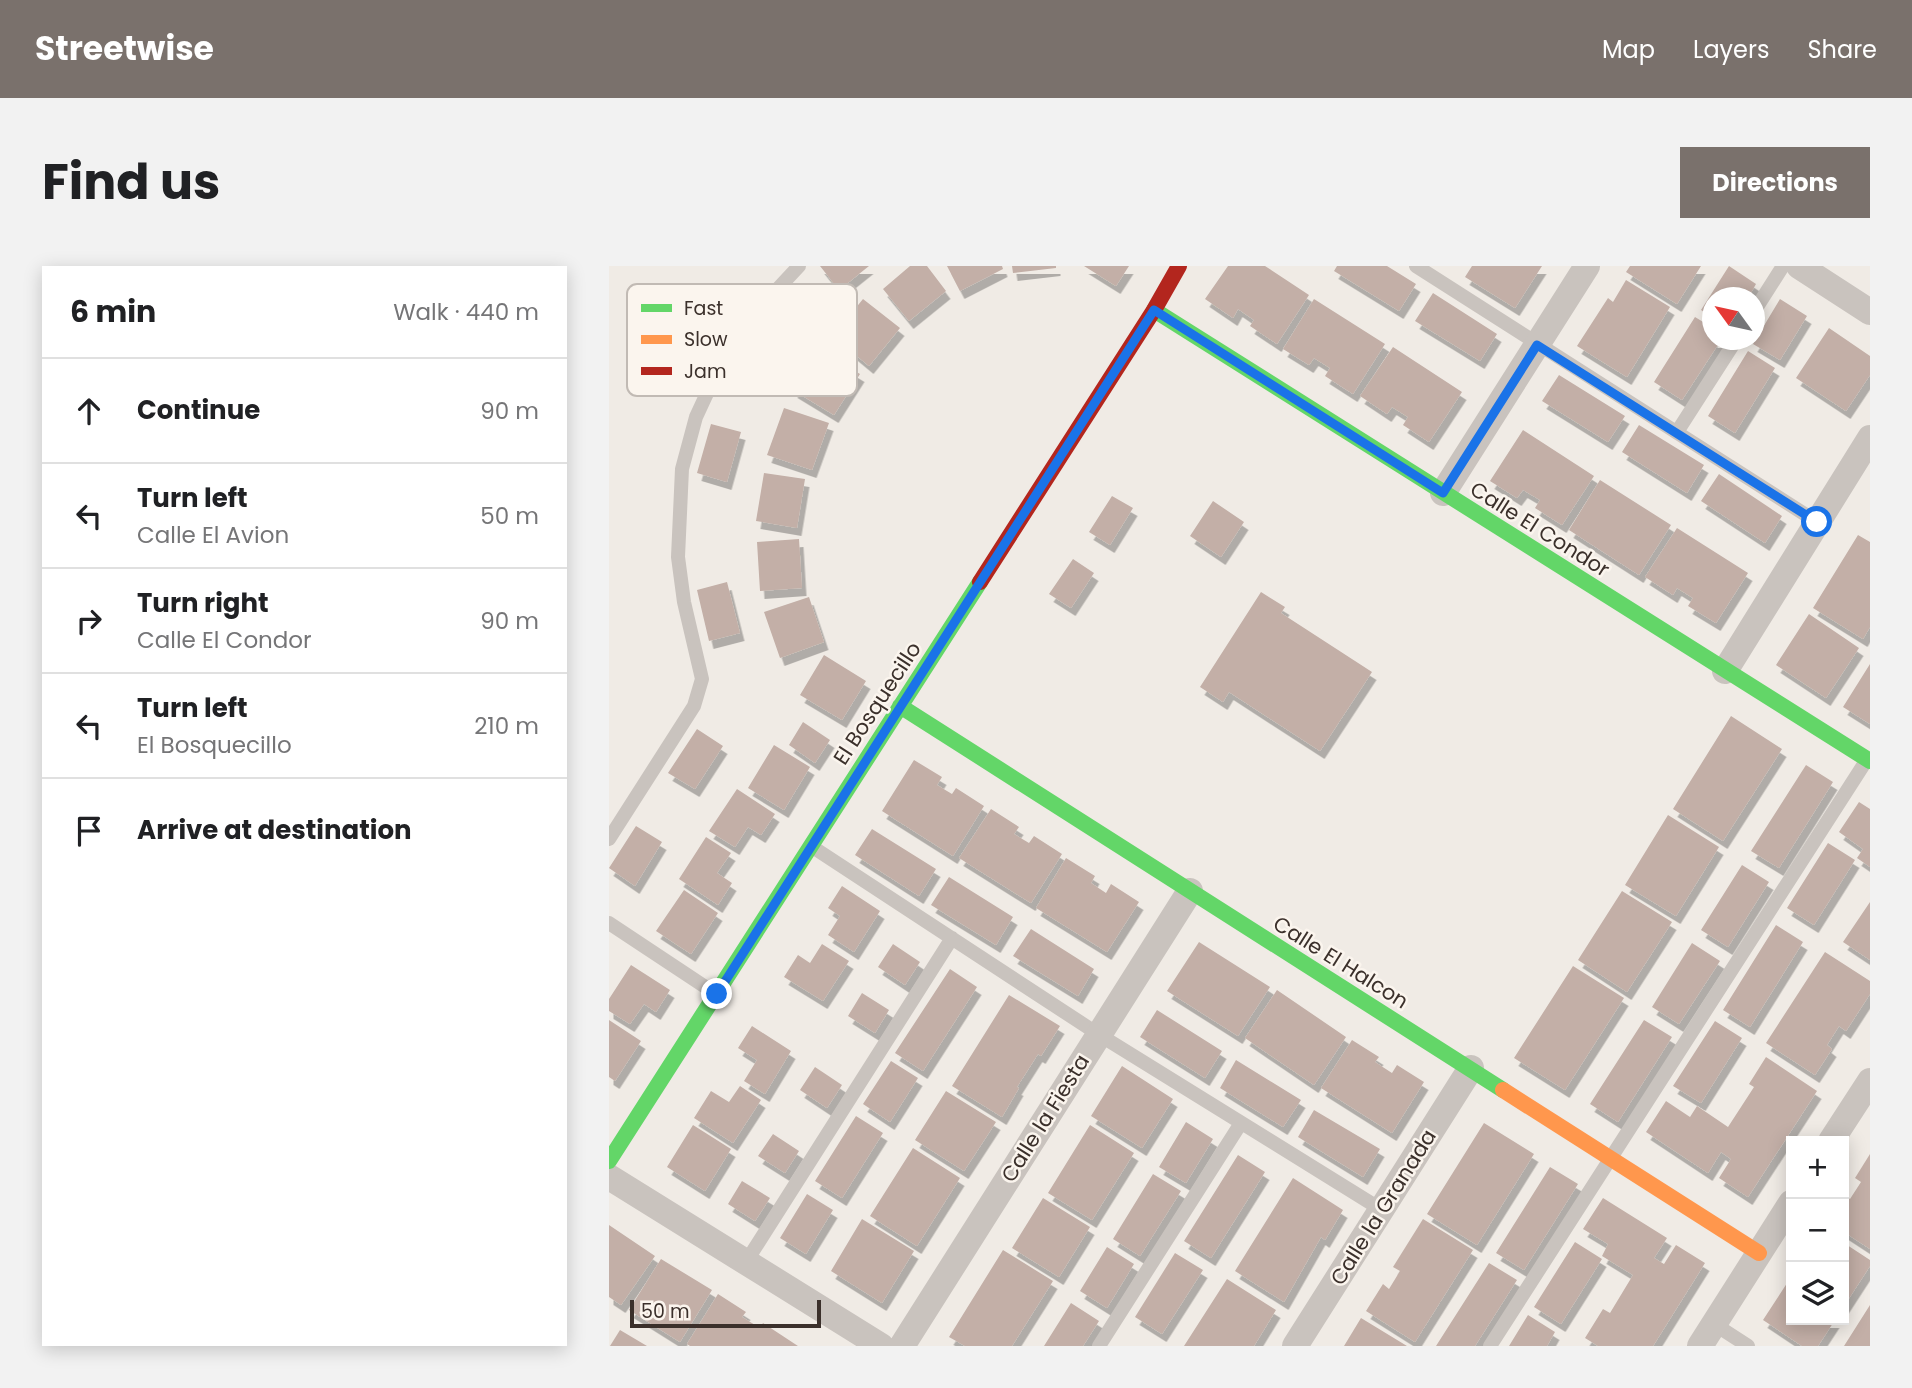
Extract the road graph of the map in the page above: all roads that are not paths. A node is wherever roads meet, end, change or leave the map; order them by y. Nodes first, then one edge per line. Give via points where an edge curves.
1 (799, 266) edge
2 (1179, 266) edge
3 (1416, 266) edge
4 (1587, 266) edge
5 (1783, 266) edge
6 (1799, 266) edge
7 (782, 284) edge
8 (1765, 294) edge
9 (1154, 310) junction
10 (1870, 312) edge
11 (1537, 345) junction
12 (1730, 350) edge
13 (706, 396) edge
14 (1677, 432) junction
15 (1870, 438) edge
16 (1443, 493) junction
17 (1817, 522) junction
18 (1725, 671) junction
19 (900, 706) junction
20 (1869, 758) edge
21 (609, 839) edge
22 (811, 846) junction
23 (1190, 891) junction
24 (609, 923) edge
25 (953, 938) junction
26 (717, 994) junction
27 (1098, 1034) junction
28 (1471, 1068) junction
29 (1870, 1081) edge
30 (1241, 1123) junction
31 (1834, 1136) edge
32 (1611, 1158) junction
33 (609, 1161) edge
34 (609, 1177) edge
35 (1383, 1210) junction
36 (1786, 1211) edge
37 (1759, 1253) junction
38 (746, 1262) junction
39 (1714, 1324) junction
40 (881, 1346) edge
41 (902, 1346) edge
42 (1099, 1346) edge
43 (1295, 1346) edge
44 (1490, 1346) edge
45 (1700, 1346) edge
46 (1748, 1346) edge

1 - 7 lane
2 - 9 street, El Bosquecillo
3 - 11 lane
4 - 11 street
5 - 8 lane
6 - 10 street
9 - 16 street, Calle El Condor
9 - 19 street, El Bosquecillo
11 - 14 lane
11 - 16 street
12 - 14 lane
13 - 21 lane via 682,469 678,557 702,679 694,706
14 - 17 lane
15 - 17 street
16 - 18 street, Calle El Condor
17 - 18 street
18 - 20 street, Calle El Condor
19 - 22 street, El Bosquecillo
19 - 23 street, Calle El Halcon
20 - 32 lane
22 - 25 lane
22 - 26 street, El Bosquecillo
23 - 27 street, Calle la Fiesta
23 - 28 street, Calle El Halcon
24 - 26 lane
25 - 27 lane
25 - 38 lane
26 - 33 street, El Bosquecillo
27 - 30 lane
27 - 41 street, Calle la Fiesta
28 - 32 street, Calle El Halcon
28 - 35 street, Calle la Granada
29 - 31 street
30 - 35 lane
30 - 42 lane
32 - 37 street, Calle El Halcon
32 - 44 lane
34 - 38 street
35 - 43 street, Calle la Granada
36 - 37 street
37 - 39 street
38 - 40 street
39 - 45 street
39 - 46 lane

